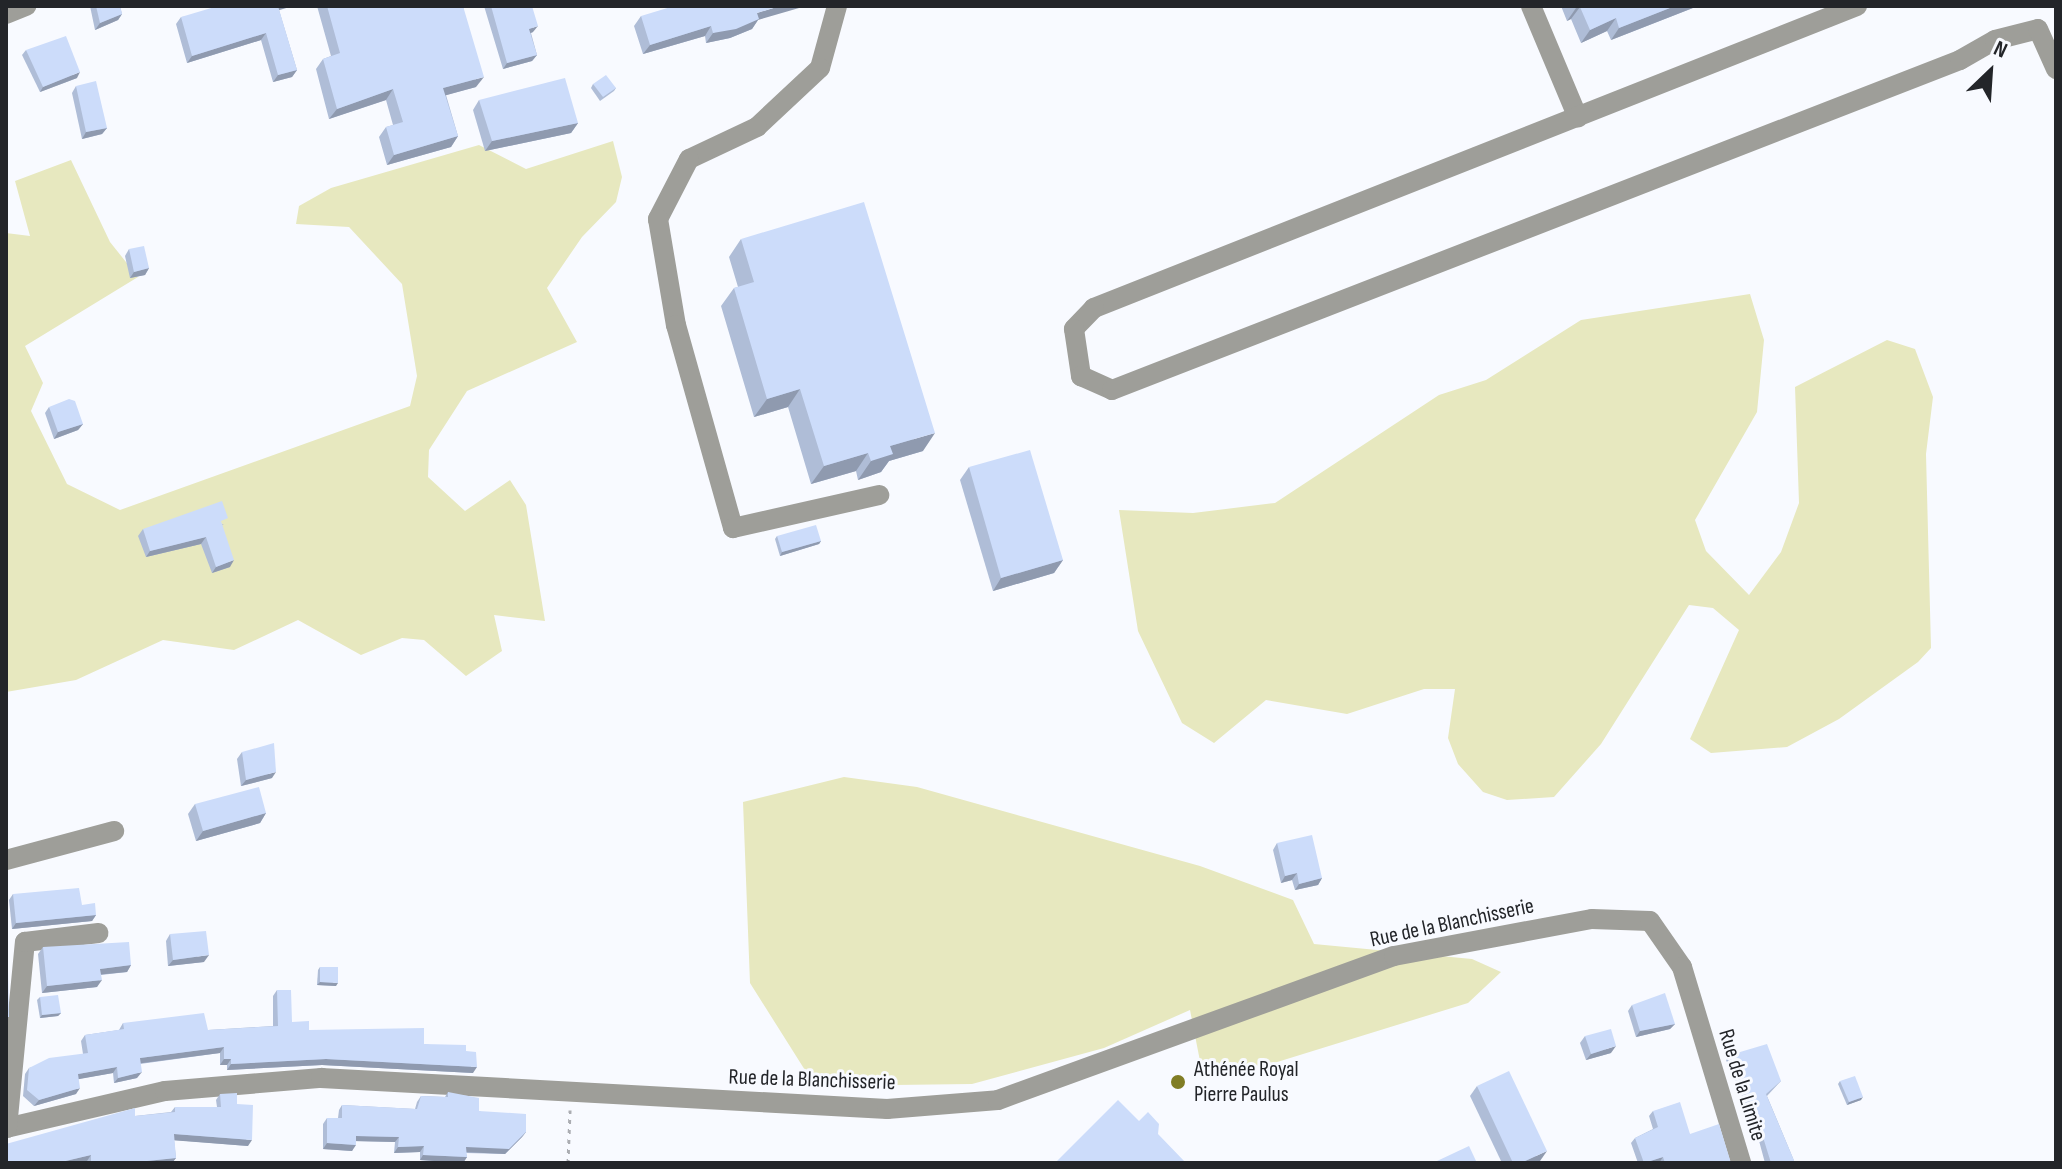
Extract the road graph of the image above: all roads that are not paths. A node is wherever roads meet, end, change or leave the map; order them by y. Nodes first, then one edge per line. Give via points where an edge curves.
1 (26, 6) edge
2 (837, 6) edge
3 (1531, 6) edge
4 (1857, 6) edge
5 (6, 14) edge
6 (2056, 69) edge
7 (1578, 118) junction
8 (879, 495) dead end
9 (114, 831) dead end
10 (6, 860) edge
11 (98, 933) dead end
12 (1698, 1021) joint
13 (7, 1128) edge
14 (1741, 1163) edge

1 - 5 street
2 - 8 street via 820,68 757,127 689,159 658,219 676,325 733,528
3 - 7 street
4 - 7 street
6 - 7 street via 2038,29 1995,40 1960,60 1112,390 1081,376 1074,329 1094,308
9 - 10 street
11 - 13 street, Rue de la Blanchisserie via 25,942
12 - 13 street, Rue de la Blanchisserie via 1682,967 1650,921 1592,919 1394,956 998,1100 887,1109 321,1078 165,1091
12 - 14 street, Rue de la Limite

